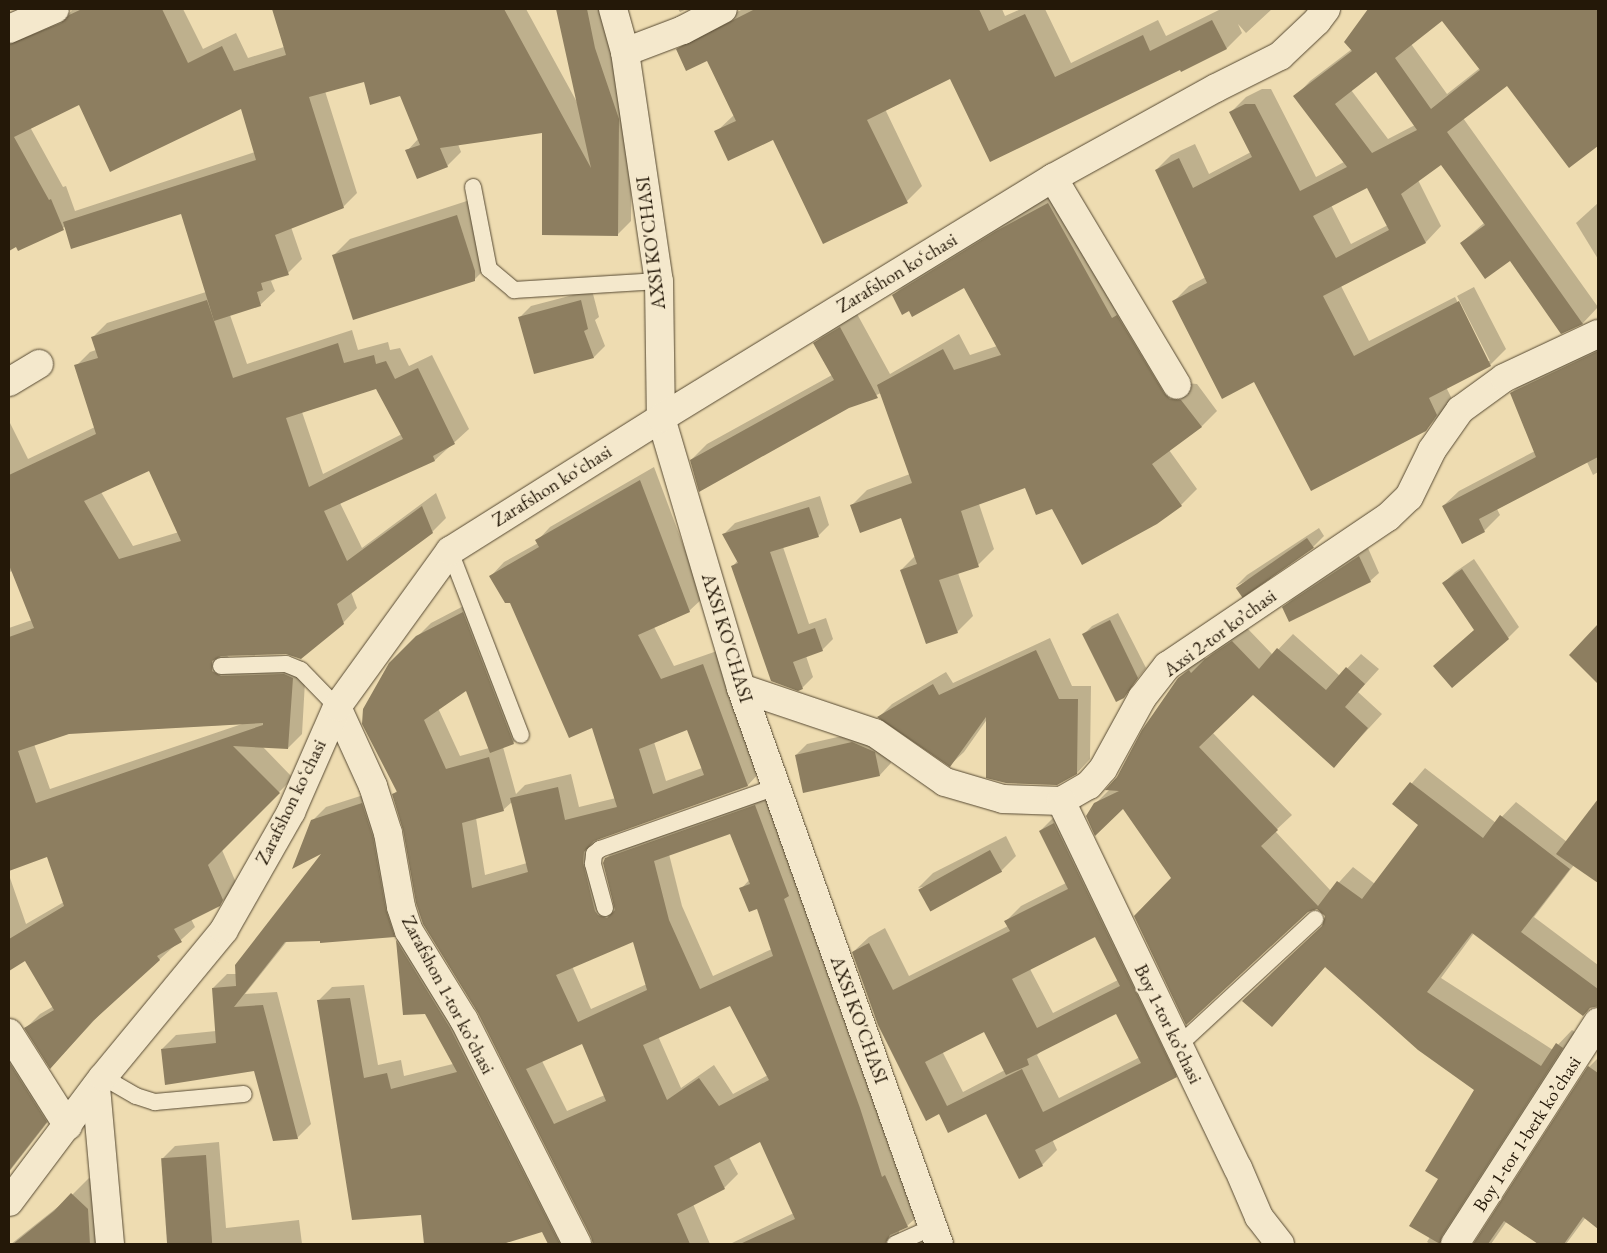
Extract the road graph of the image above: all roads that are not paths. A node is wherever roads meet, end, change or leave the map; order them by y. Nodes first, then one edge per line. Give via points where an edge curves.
1 (55, 9) edge
2 (613, 9) edge
3 (723, 9) edge
4 (1326, 9) edge
5 (9, 29) edge
6 (625, 52) junction
7 (1053, 178) junction
8 (473, 187) dead end
9 (659, 281) junction
10 (1598, 334) edge
11 (39, 364) dead end
12 (9, 382) edge
13 (1177, 385) dead end
14 (661, 418) junction
15 (450, 551) junction
16 (221, 666) dead end
17 (741, 688) junction
18 (336, 707) junction
19 (521, 735) dead end
20 (776, 787) junction
21 (1061, 801) junction
22 (606, 908) dead end
23 (1315, 919) dead end
24 (1598, 1022) edge
25 (9, 1034) edge
26 (1178, 1046) junction
27 (100, 1082) junction
28 (244, 1094) dead end
29 (68, 1126) junction
30 (9, 1202) edge
31 (936, 1236) edge
32 (110, 1244) edge
33 (577, 1244) edge
34 (894, 1244) edge
35 (1280, 1244) edge
36 (1455, 1244) edge

1 - 5 street
2 - 6 street, AXSI KO'CHASI
3 - 6 street via 683,30
4 - 7 street, Zarafshon koʻchasi via 1280,56
6 - 9 street, AXSI KO'CHASI
7 - 13 street
7 - 14 street, Zarafshon koʻchasi
8 - 9 lane via 490,268 514,290
9 - 14 street, AXSI KO'CHASI
10 - 21 street, Аxsi 2-tor koʼchasi via 1504,378 1460,410 1432,450 1409,498 1388,517 1167,666 1142,698 1103,769 1089,786
11 - 12 street
14 - 15 street, Zarafshon koʻchasi
14 - 17 street, AXSI KO'CHASI
15 - 18 street, Zarafshon koʻchasi
15 - 19 lane
16 - 18 lane via 286,664 301,670
17 - 20 street, AXSI KO'CHASI
17 - 21 street via 875,734 945,782 1003,799
18 - 27 street, Zarafshon koʻchasi via 291,812 224,930
18 - 33 street, Zarafshon 1-tor koʼchasi via 373,786 388,833 409,931 464,1020
20 - 22 lane via 600,849 594,854 594,864
20 - 31 street, AXSI KO'CHASI
21 - 26 street, Boy 1-tor koʼchasi
23 - 26 lane
24 - 36 street, Boy 1-tor 1-berk koʼchasi
25 - 29 street
26 - 35 street, Boy 1-tor koʼchasi via 1259,1217
27 - 28 lane via 154,1102
27 - 29 street, Zarafshon koʻchasi
27 - 32 street
29 - 30 street, Zarafshon koʻchasi
31 - 34 lane

